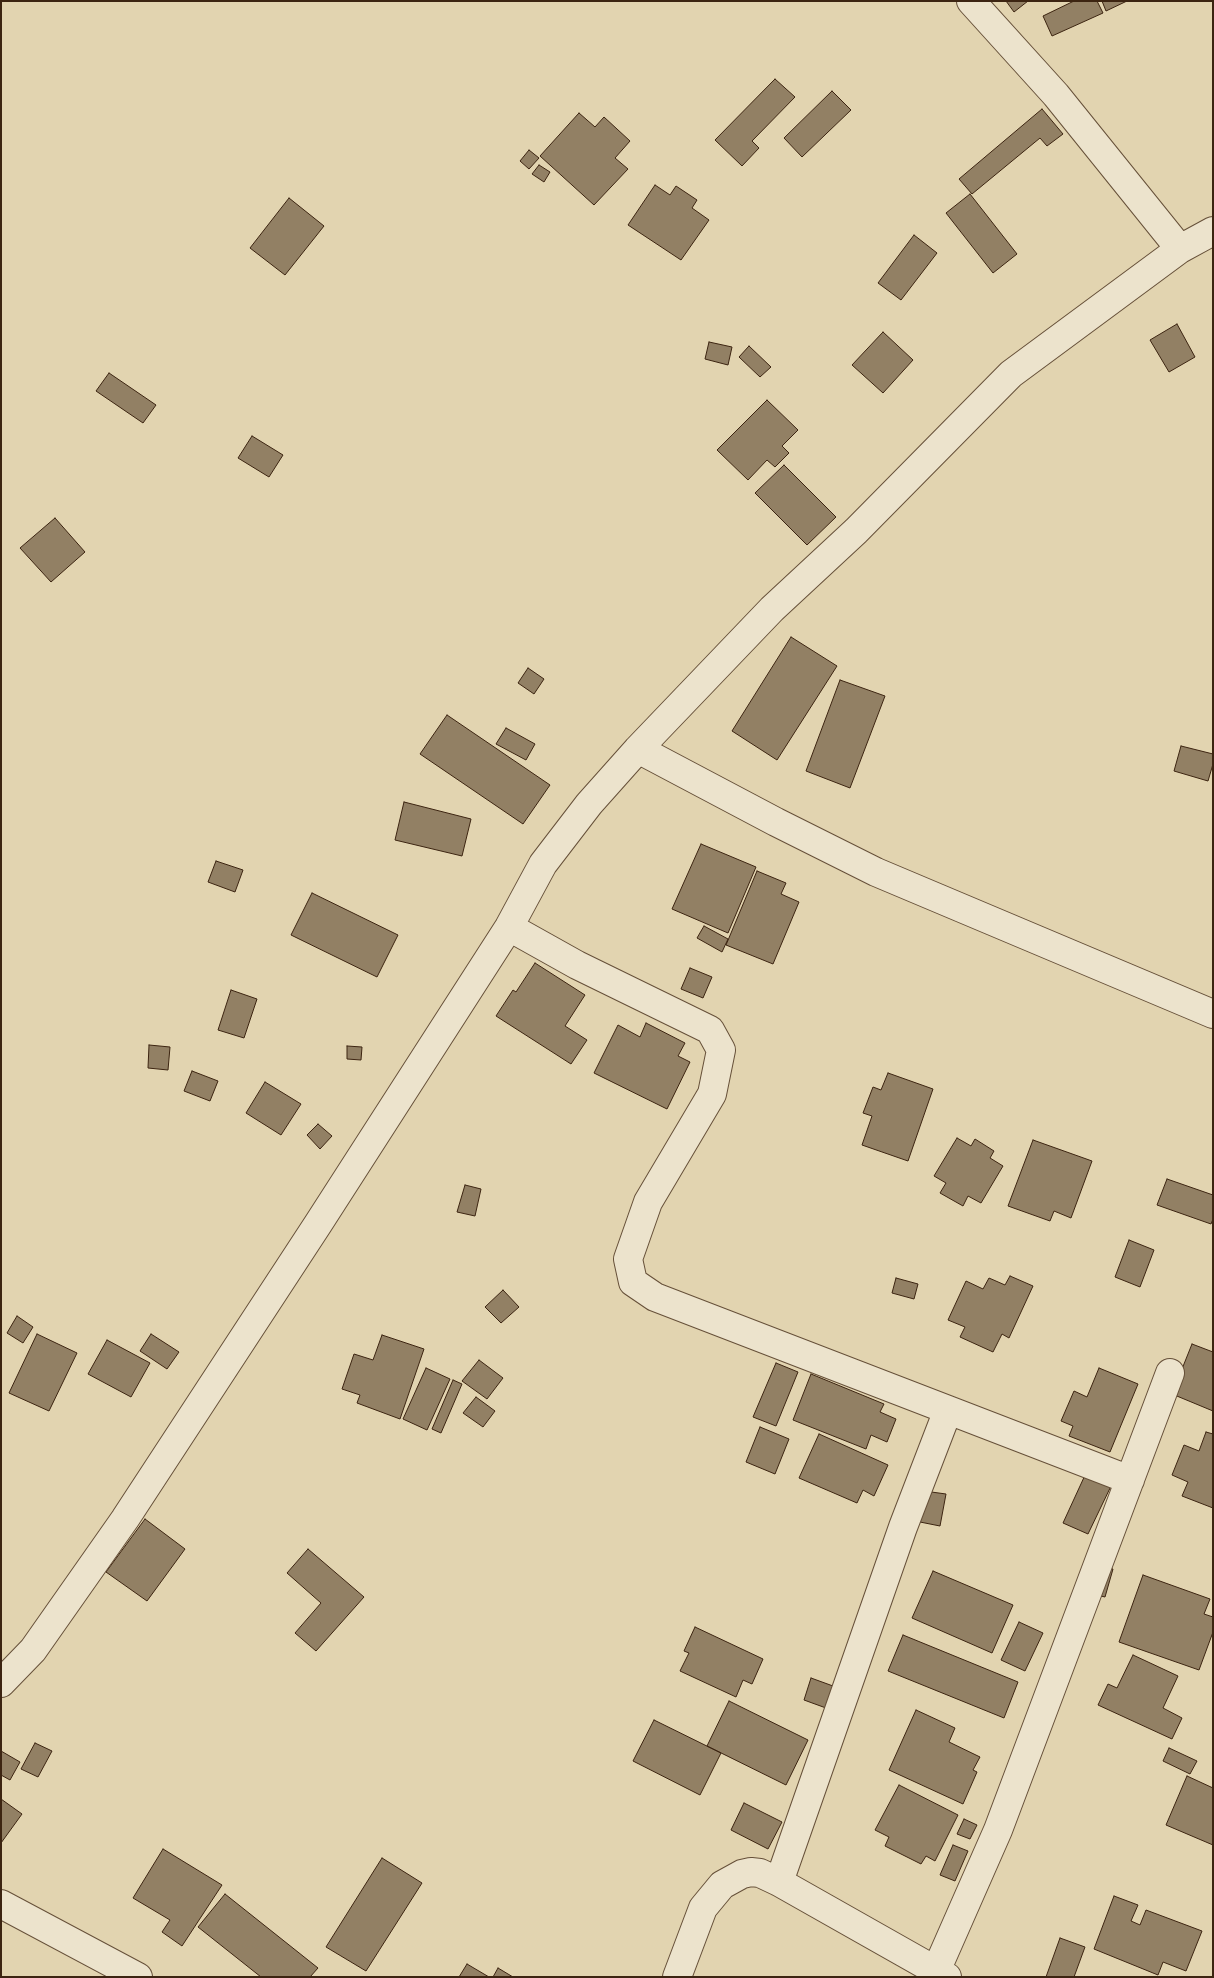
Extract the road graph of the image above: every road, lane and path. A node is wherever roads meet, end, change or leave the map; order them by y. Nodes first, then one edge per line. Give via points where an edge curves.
1 (971, 1) edge
2 (1213, 231) edge
3 (1180, 249) junction
4 (638, 749) junction
5 (509, 927) junction
6 (1213, 1014) edge
7 (1170, 1373) dead end
8 (948, 1410) junction
9 (1130, 1480) junction
10 (1, 1683) edge
11 (779, 1882) junction
12 (1, 1904) edge
13 (941, 1974) edge
14 (138, 1977) edge
15 (677, 1977) edge

1 - 3 street via 1056,95
2 - 3 street
3 - 4 street via 1011,374 856,531 772,609
4 - 5 street via 589,804 543,864
4 - 6 street via 876,872
5 - 8 street via 577,965 710,1030 722,1050 712,1094 648,1202 628,1259 633,1282 655,1297
5 - 10 street via 124,1519 33,1650
7 - 9 street
8 - 9 street
8 - 11 street via 903,1527
9 - 13 street
11 - 13 street
11 - 15 street via 751,1872 722,1885 703,1908
12 - 14 street

